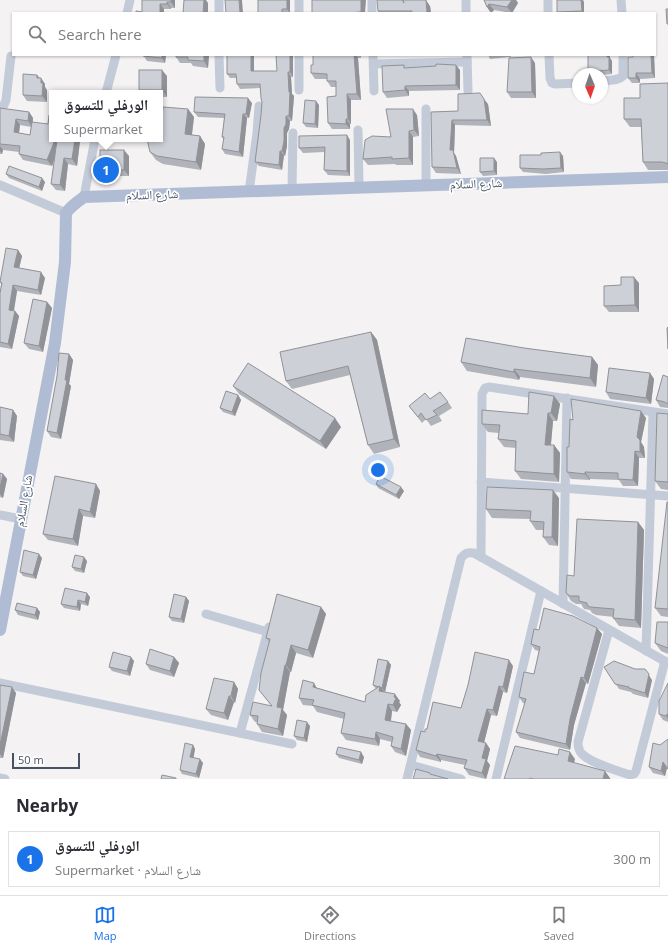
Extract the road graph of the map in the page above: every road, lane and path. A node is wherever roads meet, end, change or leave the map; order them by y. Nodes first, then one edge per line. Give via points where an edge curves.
1 (130, 0) edge
2 (219, 0) edge
3 (299, 0) edge
4 (372, 0) edge
5 (466, 0) edge
6 (548, 0) edge
7 (621, 0) edge
8 (127, 12) edge
9 (219, 12) edge
10 (299, 12) edge
11 (372, 12) edge
12 (466, 12) edge
13 (548, 12) edge
14 (622, 12) edge
15 (11, 56) dead end
16 (116, 56) edge
17 (219, 56) edge
18 (299, 56) edge
19 (549, 56) edge
20 (623, 56) edge
21 (467, 59) edge
22 (374, 60) edge
23 (608, 80) edge
24 (572, 83) edge
25 (220, 88) dead end
26 (107, 90) edge
27 (300, 90) dead end
28 (374, 91) dead end
29 (468, 91) dead end
30 (259, 106) dead end
31 (0, 108) edge
32 (426, 109) dead end
33 (358, 130) dead end
34 (293, 133) dead end
35 (94, 142) edge
36 (668, 177) edge
37 (0, 185) edge
38 (426, 186) junction
39 (359, 188) junction
40 (292, 190) junction
41 (249, 192) junction
42 (84, 198) junction
43 (66, 213) junction
44 (567, 398) junction
45 (653, 412) junction
46 (668, 414) edge
47 (481, 482) junction
48 (565, 489) junction
49 (650, 495) junction
50 (668, 496) edge
51 (0, 515) edge
52 (21, 519) junction
53 (481, 557) junction
54 (541, 591) junction
55 (563, 604) junction
56 (206, 614) dead end
57 (271, 620) edge
58 (0, 630) edge
59 (609, 630) junction
60 (268, 632) junction
61 (646, 651) junction
62 (666, 662) edge
63 (0, 683) edge
64 (240, 734) junction
65 (292, 744) dead end
66 (411, 765) junction
67 (0, 778) edge
68 (5, 779) edge
69 (407, 779) edge
70 (461, 779) edge
71 (496, 779) edge

1 - 8 street
2 - 9 street
3 - 10 street
4 - 11 street
5 - 12 street
6 - 13 street
7 - 14 street
15 - 31 street via 6,100
16 - 26 street
17 - 25 street
18 - 27 street
19 - 24 street via 552,83
20 - 23 street via 623,76
21 - 22 street
21 - 29 street
22 - 28 street
30 - 41 street
32 - 38 street
33 - 39 street
34 - 40 street
35 - 42 street
36 - 38 main road, شارع السلام
37 - 43 street
38 - 39 main road, شارع السلام
39 - 40 main road, شارع السلام
40 - 41 main road, شارع السلام
41 - 42 main road, شارع السلام
42 - 43 main road via 70,207
43 - 52 main road, شارع السلام via 65,262 58,324
44 - 45 street
44 - 47 street via 489,387 483,389
44 - 48 street
45 - 46 street
45 - 49 street
47 - 48 street
47 - 53 street
48 - 49 street
48 - 55 street
49 - 50 street
49 - 61 street
51 - 52 street
52 - 58 main road, شارع السلام
53 - 54 street
53 - 66 street via 469,553 461,558
54 - 55 street
54 - 71 street
55 - 59 street
56 - 60 street
57 - 60 street
59 - 61 street
59 - 62 street via 578,742 582,754 600,765 630,775 636,771
60 - 64 street
61 - 62 street
63 - 64 street
64 - 65 street
66 - 69 street
66 - 70 street
67 - 68 street

